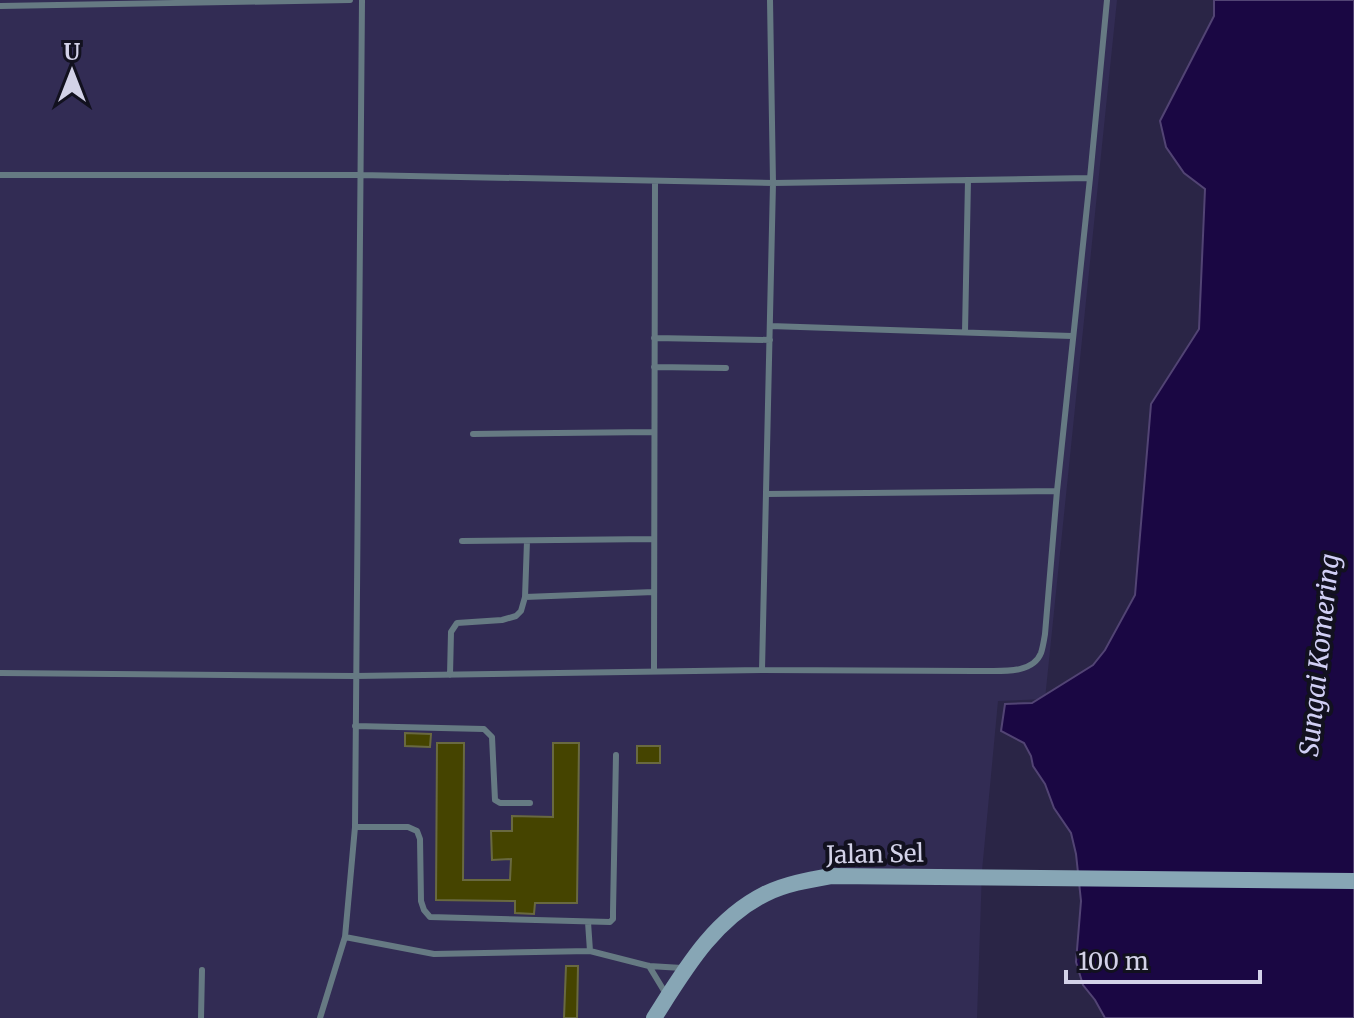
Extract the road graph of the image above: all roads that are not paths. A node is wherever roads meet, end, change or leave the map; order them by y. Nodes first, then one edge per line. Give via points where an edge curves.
1 (350, 0) edge
2 (362, 0) edge
3 (770, 0) edge
4 (1107, 0) edge
5 (0, 6) edge
6 (0, 175) edge
7 (360, 175) junction
8 (1090, 178) junction
9 (968, 180) junction
10 (655, 181) junction
11 (773, 183) junction
12 (770, 326) junction
13 (965, 332) junction
14 (1072, 336) junction
15 (654, 338) junction
16 (770, 340) junction
17 (654, 367) junction
18 (726, 368) dead end
19 (654, 432) junction
20 (473, 434) dead end
21 (1057, 491) junction
22 (766, 494) junction
23 (654, 539) junction
24 (462, 541) dead end
25 (527, 541) junction
26 (654, 592) junction
27 (525, 597) junction
28 (762, 670) junction
29 (654, 671) junction
30 (0, 673) edge
31 (450, 675) junction
32 (355, 676) junction
33 (355, 726) junction
34 (616, 755) dead end
35 (530, 803) dead end
36 (355, 827) junction
37 (1354, 881) edge
38 (588, 922) junction
39 (345, 937) junction
40 (590, 951) junction
41 (649, 966) junction
42 (687, 968) junction
43 (202, 970) dead end
44 (668, 997) junction
45 (201, 1018) edge
46 (320, 1018) edge
47 (654, 1018) edge

1 - 5 lane
2 - 7 lane
3 - 11 lane
4 - 8 lane
6 - 7 lane
7 - 10 lane
7 - 32 lane
8 - 9 lane
8 - 14 lane
9 - 11 lane
9 - 13 lane
10 - 11 lane
10 - 15 lane
11 - 12 lane
12 - 13 lane
12 - 16 lane
13 - 14 lane
14 - 21 lane
15 - 16 lane
15 - 17 lane
16 - 22 lane
17 - 18 lane
17 - 19 lane
19 - 20 lane
19 - 23 lane
21 - 22 lane
21 - 28 lane via 1045,634 1041,656 1030,667
22 - 28 lane
23 - 25 lane
23 - 26 lane
24 - 25 lane
25 - 27 lane
26 - 27 lane
26 - 29 lane
27 - 31 lane via 521,611 509,619 457,623 451,632
28 - 29 lane
29 - 31 lane
30 - 32 lane
31 - 32 lane
32 - 33 lane
33 - 35 lane via 484,729 492,737 495,800
33 - 36 lane
34 - 38 lane via 613,919
36 - 38 lane via 417,831 421,901 430,917
36 - 39 lane
37 - 42 street, Jalan Sel via 831,876 764,894 715,929
38 - 40 lane
39 - 40 lane via 434,954
39 - 46 lane
40 - 41 lane
41 - 42 lane
41 - 44 lane
42 - 44 street, Jalan Sel
43 - 45 lane
44 - 47 street, Jalan Sel

